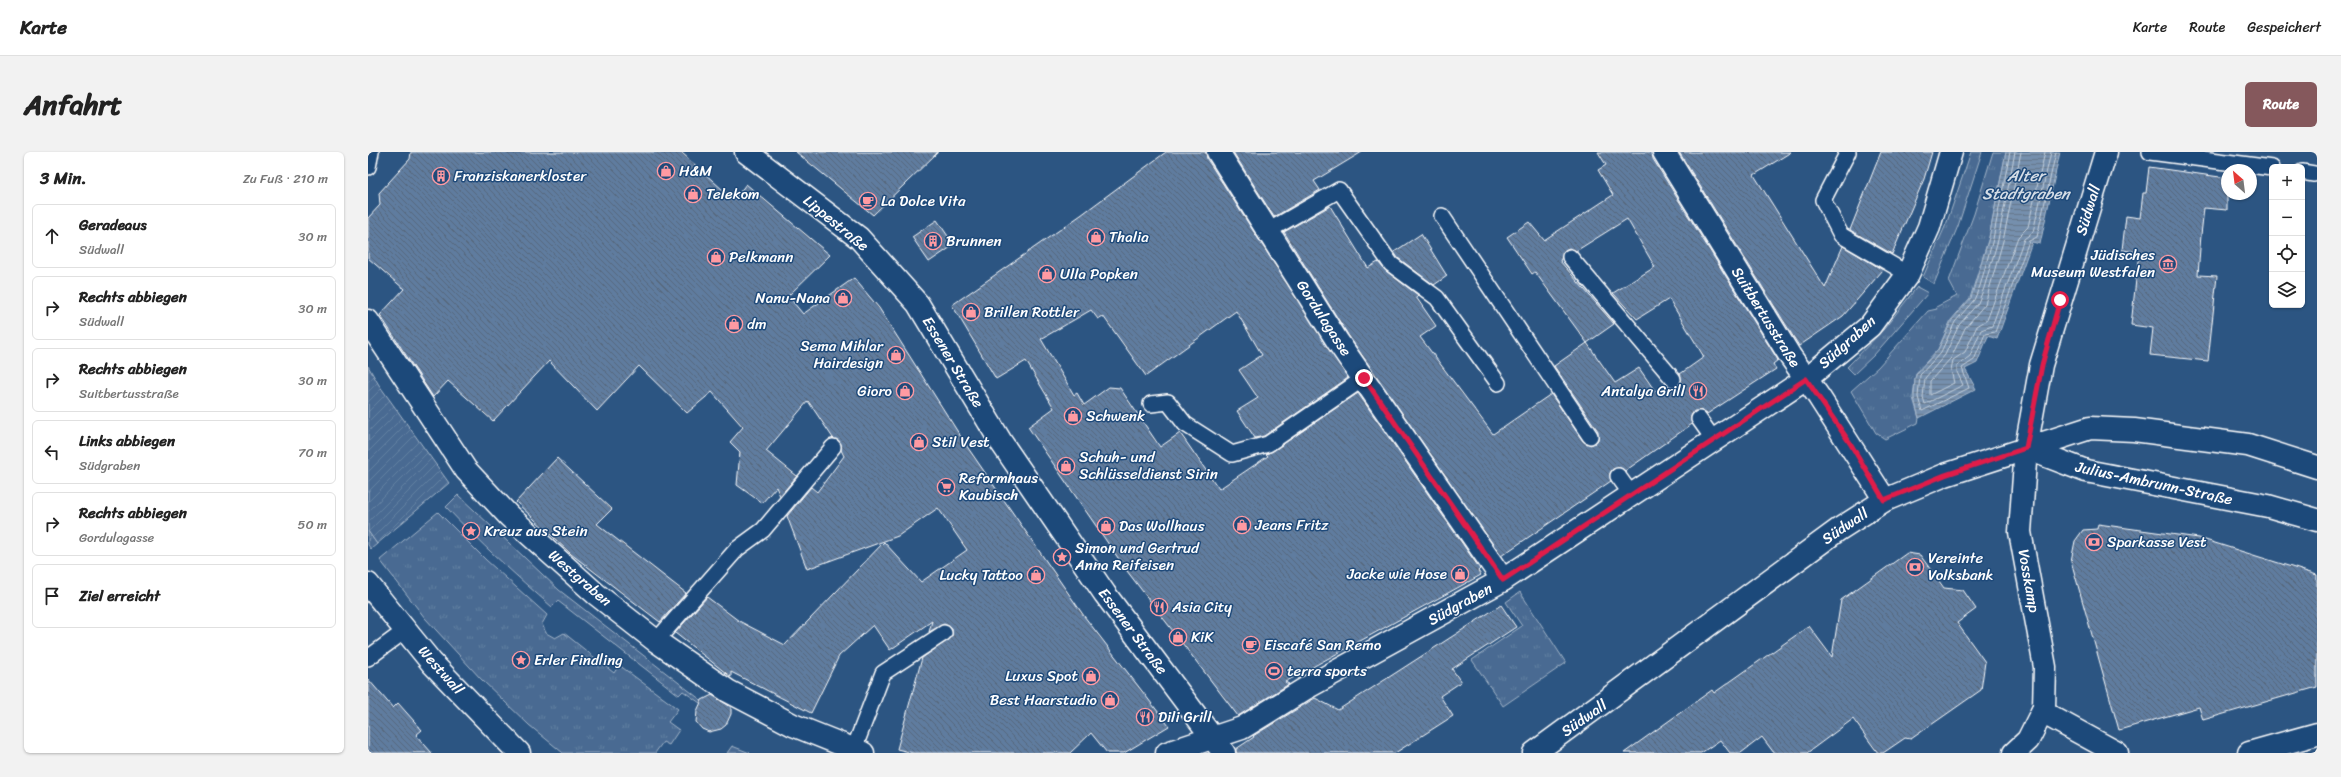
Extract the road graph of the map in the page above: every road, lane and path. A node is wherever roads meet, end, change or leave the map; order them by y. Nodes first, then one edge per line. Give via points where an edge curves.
1 (371, 152) edge
2 (746, 152) edge
3 (1218, 152) edge
4 (1664, 152) edge
5 (1848, 152) edge
6 (1951, 152) edge
7 (2106, 152) edge
8 (2150, 152) edge
9 (368, 167) edge
10 (2269, 168) edge
11 (1442, 216) dead end
12 (1268, 230) junction
13 (1570, 257) dead end
14 (1908, 274) junction
15 (918, 304) joint
16 (368, 321) edge
17 (1364, 378) junction
18 (1673, 379) dead end
19 (1806, 379) junction
20 (1498, 383) dead end
21 (1151, 404) dead end
22 (1699, 419) dead end
23 (1590, 436) dead end
24 (1714, 440) junction
25 (833, 447) dead end
26 (2026, 448) junction
27 (2317, 467) edge
28 (1618, 476) dead end
29 (1631, 494) junction
30 (1884, 500) junction
31 (2317, 520) edge
32 (1503, 580) junction
33 (368, 584) edge
34 (406, 630) junction
35 (944, 633) dead end
36 (656, 641) junction
37 (368, 658) edge
38 (2042, 712) junction
39 (2317, 734) edge
40 (1219, 746) edge
41 (859, 751) edge
42 (519, 753) edge
43 (1166, 753) edge
44 (1534, 753) edge
45 (2014, 753) edge
46 (2117, 753) edge
47 (2249, 753) edge

1 - 9 lane
2 - 15 street, Lippestraße via 859,238
3 - 12 street, Gordulagasse
4 - 19 street, Suitbertusstraße
5 - 14 lane via 1823,200 1841,235
6 - 14 street, Südgraben via 1929,227
7 - 26 street, Südwall via 2042,365
8 - 10 lane
11 - 23 lane
12 - 17 street, Gordulagasse
12 - 20 lane via 1339,190 1391,264 1438,298
13 - 18 lane
14 - 19 street, Südgraben via 1870,326
15 - 40 street, Essener Straße via 1005,448 1105,594
16 - 36 street, Westgraben via 466,470 509,516 596,594
17 - 21 lane via 1268,444 1232,454 1185,424 1168,402
17 - 32 street, Gordulagasse
19 - 24 street, Südgraben
19 - 30 street, Suitbertusstraße via 1850,443
22 - 24 lane
24 - 29 street, Südgraben
25 - 36 lane via 763,530 737,549
26 - 27 street via 2090,428 2134,430 2248,444
26 - 30 street, Südwall via 1945,475
26 - 31 street, Julius-Ambrunn-Straße via 2086,471 2268,506
26 - 38 street, Vosskamp via 2020,532 2045,667
28 - 29 lane
29 - 32 street, Südgraben
30 - 44 street, Südwall via 1838,530
32 - 40 street, Südgraben via 1314,683 1242,728
33 - 34 street, Westwall
34 - 37 lane
34 - 42 street, Westwall via 432,662
35 - 41 lane via 882,673
36 - 41 street, Westgraben via 728,691 793,725
38 - 45 street, Vosskamp via 2028,740
38 - 46 street
39 - 47 street
40 - 43 street

